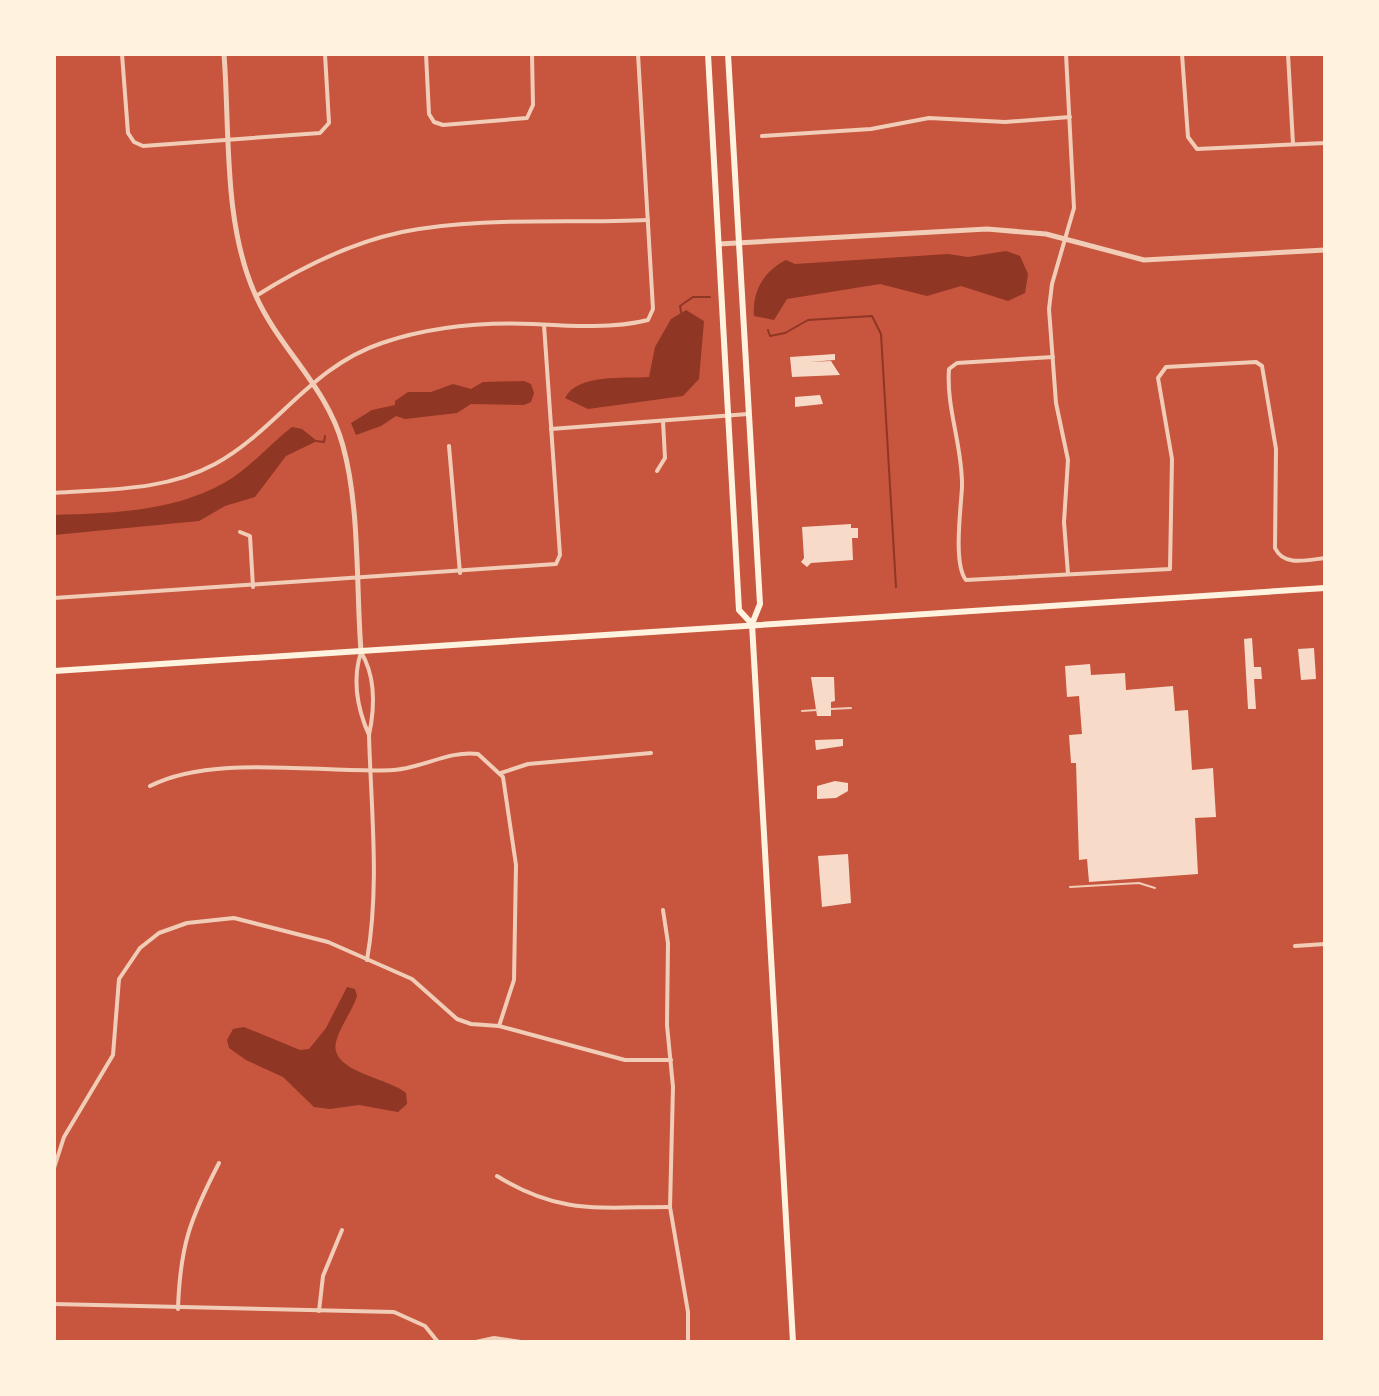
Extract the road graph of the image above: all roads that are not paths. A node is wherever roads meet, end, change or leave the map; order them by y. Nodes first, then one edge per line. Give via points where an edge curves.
1 (122, 54) edge
2 (224, 54) edge
3 (325, 54) edge
4 (426, 54) edge
5 (532, 54) edge
6 (638, 54) edge
7 (708, 54) edge
8 (728, 54) edge
9 (1066, 54) edge
10 (1182, 54) edge
11 (1288, 54) edge
12 (1070, 117) junction
13 (762, 136) dead end
14 (230, 139) junction
15 (1325, 143) edge
16 (1293, 144) junction
17 (648, 220) junction
18 (1064, 239) junction
19 (719, 244) junction
20 (740, 244) junction
21 (1325, 250) edge
22 (256, 296) junction
23 (544, 325) junction
24 (1053, 357) junction
25 (313, 380) junction
26 (750, 414) junction
27 (729, 416) junction
28 (663, 421) junction
29 (551, 429) junction
30 (449, 446) dead end
31 (657, 471) dead end
32 (54, 493) edge
33 (240, 532) dead end
34 (1325, 558) edge
35 (460, 573) junction
36 (1068, 574) junction
37 (356, 580) junction
38 (253, 587) junction
39 (1325, 588) edge
40 (54, 598) edge
41 (752, 624) junction
42 (361, 652) junction
43 (54, 671) edge
44 (851, 708) dead end
45 (831, 709) dead end
46 (817, 710) dead end
47 (802, 711) dead end
48 (369, 735) junction
49 (651, 753) dead end
50 (370, 770) junction
51 (501, 773) junction
52 (150, 786) dead end
53 (1070, 887) dead end
54 (1155, 888) dead end
55 (663, 910) dead end
56 (1325, 944) edge
57 (1295, 946) dead end
58 (367, 960) junction
59 (499, 1026) junction
60 (671, 1060) junction
61 (219, 1163) dead end
62 (54, 1168) edge
63 (497, 1176) dead end
64 (670, 1207) junction
65 (342, 1230) dead end
66 (54, 1304) edge
67 (178, 1309) junction
68 (319, 1311) junction
69 (438, 1342) edge
70 (476, 1342) edge
71 (521, 1342) edge
72 (688, 1342) edge
73 (793, 1342) edge

1 - 14 street via 128,133 134,142 143,146
2 - 14 street
3 - 14 street via 325,131
4 - 5 street via 429,114 438,124 522,120 533,105
6 - 17 street
7 - 19 main road
8 - 20 main road
9 - 12 street
10 - 16 street via 1193,146 1202,150
11 - 16 street
12 - 13 street via 1005,122 929,118 871,129
12 - 18 street via 1074,208
14 - 22 street via 235,227
15 - 16 street
17 - 22 street via 401,232 315,263
17 - 23 street via 651,317
18 - 20 street via 987,229
18 - 21 street via 1144,260
18 - 24 street via 1050,297
19 - 20 street
19 - 27 main road
20 - 26 main road
22 - 25 street
23 - 25 street via 418,332 379,344
23 - 29 street
24 - 36 street via 1068,460
24 - 36 street via 957,363 949,369 961,459 962,573 971,581
25 - 32 street via 249,439 192,475 148,487
25 - 37 street via 332,415 347,462
26 - 27 street
26 - 41 main road via 760,604
27 - 28 street
27 - 41 main road via 739,610
28 - 29 street
28 - 31 street via 665,458
29 - 35 street via 558,562
30 - 35 street
33 - 38 street via 250,536
34 - 36 street via 1289,561 1275,548 1276,449 1262,366 1256,362 1166,367 1158,374 1172,459 1170,569
35 - 37 street
37 - 38 street
37 - 42 street
38 - 40 street
39 - 41 main road
41 - 42 main road
41 - 73 main road
42 - 43 main road
42 - 48 street via 370,667 374,711
42 - 48 street via 356,668 358,712
44 - 45 lane
46 - 47 lane
48 - 50 street
49 - 51 street via 528,764
50 - 51 street via 426,764 469,752
50 - 52 street via 222,770 172,777
50 - 58 street via 375,879
51 - 59 street via 513,828 517,941 514,980
53 - 54 lane via 1139,883
55 - 60 street
56 - 57 street
58 - 59 street via 412,979 457,1019
58 - 62 street via 328,942 234,918 187,923 159,933 140,948 119,979 113,1055 64,1137
59 - 60 street via 625,1060
60 - 64 street
61 - 67 street via 191,1217 179,1262
63 - 64 street via 530,1197 566,1206
64 - 72 street
65 - 68 street via 323,1276
66 - 67 street
67 - 68 street
68 - 69 street via 394,1312 425,1326
70 - 71 street

